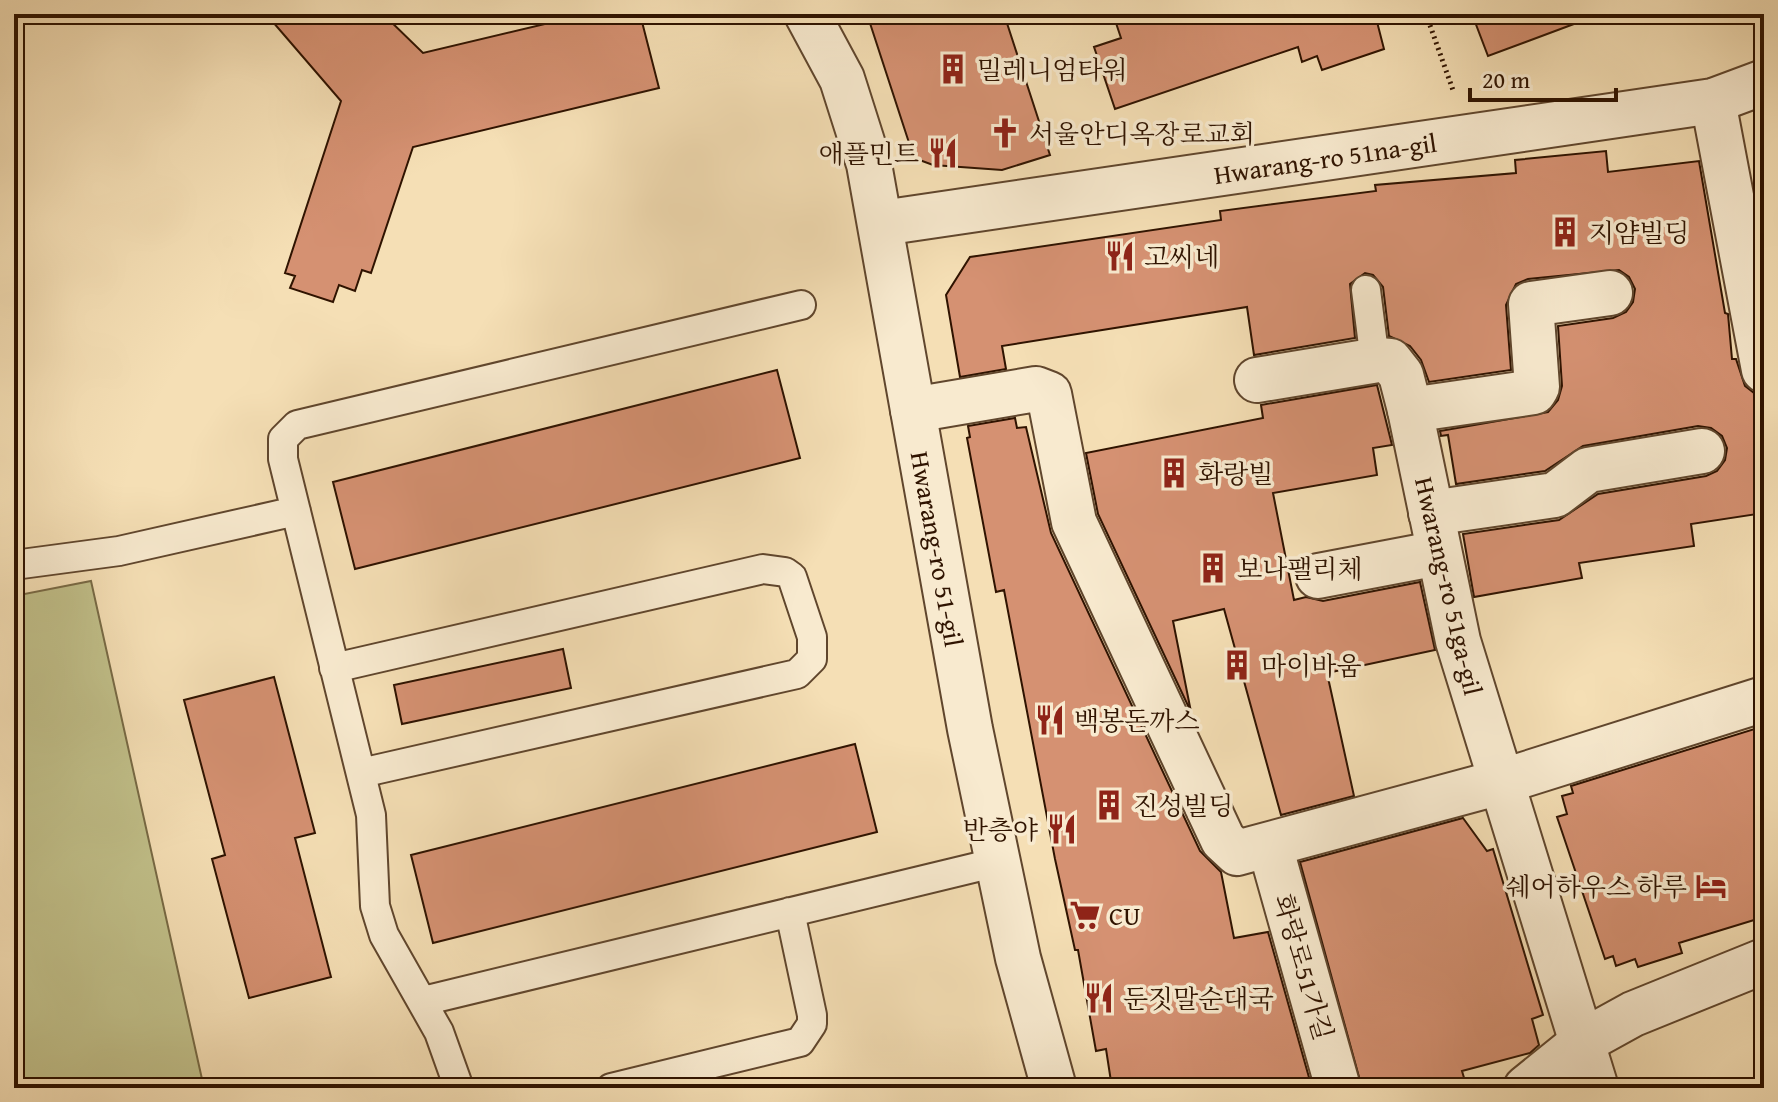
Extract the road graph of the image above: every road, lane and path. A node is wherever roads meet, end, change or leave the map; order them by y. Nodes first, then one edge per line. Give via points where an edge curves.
1 (807, 14) edge
2 (1426, 14) edge
3 (1764, 82) edge
4 (1713, 101) junction
5 (1457, 102) dead end
6 (882, 223) junction
7 (1366, 290) dead end
8 (1610, 293) dead end
9 (801, 305) dead end
10 (1375, 361) junction
11 (1764, 370) edge
12 (1257, 380) dead end
13 (913, 410) junction
14 (1410, 410) junction
15 (1702, 451) dead end
16 (296, 511) junction
17 (1435, 533) junction
18 (14, 565) edge
19 (1318, 576) dead end
20 (334, 668) junction
21 (1764, 699) edge
22 (361, 773) junction
23 (1504, 781) junction
24 (1270, 846) junction
25 (998, 862) junction
26 (790, 912) junction
27 (1764, 961) edge
28 (423, 1001) junction
29 (1584, 1041) junction
30 (1764, 1076) edge
31 (459, 1088) edge
32 (611, 1088) edge
33 (1054, 1088) edge
34 (1338, 1088) edge
35 (1526, 1088) edge
36 (1596, 1088) edge
37 (1733, 1088) edge

1 - 6 street, Hwarang-ro 51-gil via 842,79
2 - 5 path
3 - 4 street, Hwarang-ro 51na-gil
4 - 6 street, Hwarang-ro 51na-gil
4 - 11 street
6 - 13 street, Hwarang-ro 51-gil
7 - 10 lane
8 - 14 street via 1531,304 1534,392
9 - 16 lane via 297,425 282,445
10 - 12 street
10 - 14 street via 1390,361 1396,367
13 - 24 street via 1036,389 1049,394 1074,522 1223,840 1237,853
13 - 25 street, Hwarang-ro 51-gil
14 - 17 street, Hwarang-ro 51ga-gil
15 - 17 street via 1588,470 1555,495
16 - 18 lane via 119,551
16 - 20 lane
17 - 19 street
17 - 23 street, Hwarang-ro 51ga-gil via 1458,641
20 - 22 lane
20 - 22 lane via 763,569 792,577 812,637 812,659 797,674
21 - 23 street
22 - 28 lane via 371,815 375,906 384,935
23 - 24 street
23 - 29 street, Hwarang-ro 51ga-gil
24 - 34 street, 화랑로51가길
25 - 26 lane
25 - 33 street, Hwarang-ro 51-gil
26 - 28 lane
26 - 32 lane via 812,1015 800,1042
27 - 29 street via 1633,1014
28 - 31 lane
29 - 35 street
29 - 36 street, Hwarang-ro 51ga-gil
30 - 37 path

